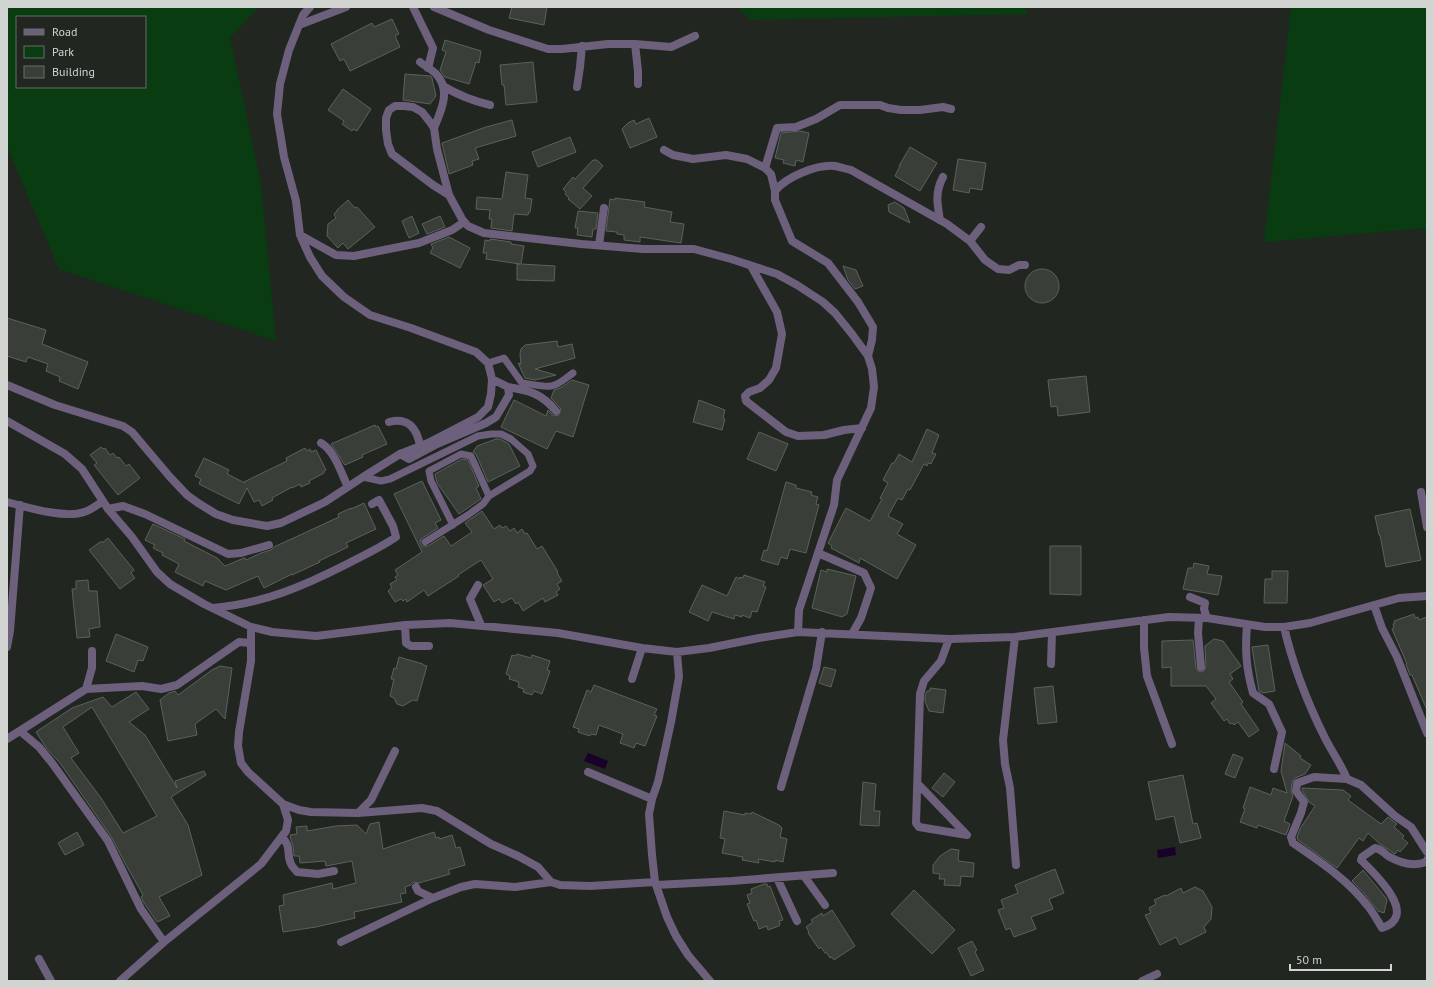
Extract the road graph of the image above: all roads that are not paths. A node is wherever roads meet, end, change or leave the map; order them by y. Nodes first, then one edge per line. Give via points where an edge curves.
1 (310, 7) edge
2 (346, 7) edge
3 (413, 7) edge
4 (434, 7) edge
5 (299, 25) junction
6 (695, 36) dead end
7 (635, 44) junction
8 (582, 46) junction
9 (420, 62) dead end
10 (428, 68) junction
11 (638, 84) dead end
12 (443, 86) junction
13 (576, 87) dead end
14 (490, 105) dead end
15 (951, 109) dead end
16 (434, 128) junction
17 (664, 150) dead end
18 (765, 168) junction
19 (943, 176) dead end
20 (775, 191) junction
21 (449, 195) junction
22 (604, 208) dead end
23 (940, 220) junction
24 (464, 222) junction
25 (981, 227) dead end
26 (300, 235) junction
27 (970, 241) junction
28 (599, 245) junction
29 (1025, 265) dead end
30 (751, 266) junction
31 (868, 356) junction
32 (488, 363) junction
33 (574, 373) dead end
34 (492, 379) junction
35 (7, 385) edge
36 (508, 387) junction
37 (556, 411) dead end
38 (7, 421) edge
39 (389, 422) dead end
40 (862, 428) junction
41 (322, 443) dead end
42 (420, 446) junction
43 (400, 454) junction
44 (363, 477) junction
45 (348, 487) junction
46 (1421, 492) dead end
47 (489, 496) junction
48 (103, 501) junction
49 (7, 502) edge
50 (372, 504) dead end
51 (20, 505) junction
52 (108, 509) junction
53 (453, 525) junction
54 (1427, 527) edge
55 (424, 542) dead end
56 (269, 545) dead end
57 (818, 553) junction
58 (478, 585) dead end
59 (1427, 596) edge
60 (1190, 597) dead end
61 (1374, 604) junction
62 (212, 608) junction
63 (1203, 618) junction
64 (1144, 620) junction
65 (405, 625) junction
66 (481, 625) junction
67 (1247, 625) junction
68 (251, 627) junction
69 (1284, 627) junction
70 (798, 632) junction
71 (822, 632) junction
72 (1052, 633) junction
73 (852, 634) junction
74 (1015, 637) junction
75 (949, 639) junction
76 (251, 643) junction
77 (429, 646) dead end
78 (7, 647) edge
79 (642, 648) junction
80 (92, 652) dead end
81 (677, 652) junction
82 (1051, 664) dead end
83 (1201, 667) dead end
84 (632, 679) dead end
85 (86, 689) junction
86 (20, 731) junction
87 (1427, 733) edge
88 (7, 738) edge
89 (1172, 744) dead end
90 (395, 751) dead end
91 (1274, 769) dead end
92 (588, 772) dead end
93 (1347, 778) junction
94 (918, 784) junction
95 (781, 787) dead end
96 (652, 799) junction
97 (283, 804) junction
98 (358, 813) junction
99 (282, 837) junction
100 (1427, 852) edge
101 (1427, 860) edge
102 (1016, 866) dead end
103 (334, 871) dead end
104 (833, 873) dead end
105 (804, 876) junction
106 (777, 878) junction
107 (551, 882) junction
108 (656, 884) junction
109 (416, 887) dead end
110 (433, 898) junction
111 (825, 905) dead end
112 (797, 921) dead end
113 (164, 942) junction
114 (341, 942) dead end
115 (39, 959) dead end
116 (1157, 974) dead end
117 (51, 981) edge
118 (120, 981) edge
119 (710, 981) edge
120 (1142, 981) edge

1 - 5 street
2 - 5 street
3 - 10 street via 433,48
4 - 8 street via 472,24 534,45 555,49
5 - 26 street via 280,84 277,114 284,157 296,201
6 - 7 street via 671,47
7 - 8 street
7 - 11 street
8 - 13 street
9 - 10 street
10 - 12 street via 437,74
12 - 14 street via 456,94
12 - 16 street via 444,101
15 - 18 street via 943,107 901,110 880,105 840,105 796,127 777,128
16 - 21 street
16 - 21 street via 422,112 413,107 395,106 389,110 386,118 388,144 392,154
17 - 18 street via 673,155 694,159 726,154 746,159
18 - 20 street via 771,174
19 - 23 street via 937,187
20 - 23 street via 789,178 823,166 835,166 851,170
20 - 31 street via 792,241 828,263 858,302 873,327
21 - 24 street
22 - 28 street
23 - 27 street
24 - 26 street via 452,230 419,243 354,256 336,254
24 - 28 street via 484,233
25 - 27 street
26 - 32 street via 322,276 344,298 370,315 476,352
27 - 29 street via 985,260 998,269 1009,270
28 - 30 street via 643,249 694,249
30 - 31 street via 777,274 823,302 835,313
30 - 40 street via 777,312 782,334 776,368 769,380 745,396 746,401 786,432 798,436 824,435
31 - 40 street via 874,386 872,408
32 - 33 lane via 504,358 522,383 537,385 551,386
32 - 34 street
34 - 36 street
34 - 42 street via 488,407 478,417
35 - 45 street via 55,405 114,423 132,432 188,495 216,514 233,520 267,526 281,523 325,502
36 - 37 street via 538,394
36 - 43 street via 509,395 496,417 409,459
38 - 48 street via 65,454 82,469
39 - 42 street via 396,420 411,425 419,438
40 - 57 street via 837,480 834,505
41 - 45 street via 335,459
42 - 43 street
43 - 44 street
44 - 45 street
44 - 47 lane via 381,481 390,479 478,436 501,434 528,454 532,466 530,471
46 - 54 street
47 - 53 lane via 483,504
47 - 53 lane via 471,456 461,454 429,471 431,481
48 - 51 street via 84,512 72,515
48 - 52 street
49 - 51 street
50 - 62 street via 379,500 396,537 380,548 321,578 267,599
51 - 78 street
52 - 56 street via 123,506 145,514 228,554
52 - 62 street via 170,584
53 - 55 lane
57 - 70 street via 799,610
57 - 73 street via 864,573 871,588 861,618
58 - 66 street via 470,599
59 - 61 street via 1399,598
60 - 63 street via 1204,603
61 - 69 street via 1310,623
61 - 87 street
62 - 68 street
63 - 64 street via 1169,617
63 - 67 street
63 - 83 street via 1198,633
64 - 72 street
64 - 89 street via 1147,676
65 - 66 street via 450,622
65 - 68 street via 316,636 272,632
65 - 77 street via 406,643 411,646
66 - 79 street via 558,633
67 - 69 street
67 - 91 street via 1245,650 1252,693 1269,704 1282,732
68 - 76 street
69 - 93 street via 1304,693
70 - 71 street
70 - 81 street
71 - 73 street
71 - 95 street via 816,669
72 - 74 street
72 - 82 street
73 - 75 street
74 - 75 street
74 - 102 street via 1003,740 1010,788
75 - 94 street via 941,661 924,681 920,694
76 - 85 street via 239,642 177,685 161,689 142,686
76 - 97 street via 251,662 239,732 241,763
79 - 81 street
79 - 84 street
80 - 85 street via 92,668
81 - 96 street via 679,677 658,782
85 - 86 street
86 - 88 street
86 - 113 street via 39,747 52,763 108,841 141,909
90 - 98 street via 371,800
92 - 96 street
93 - 100 street via 1361,785 1411,827
93 - 101 street via 1314,777 1297,783 1296,790 1304,802 1291,837 1292,843 1354,890 1367,904 1382,928 1389,926 1396,917 1397,907 1394,898 1361,860 1362,857 1374,848 1380,849 1398,862 1419,864
94 - 94 street via 916,823 919,827 967,835
96 - 108 street via 649,814
97 - 98 street via 311,812
97 - 99 street via 288,820
98 - 107 street via 422,808 437,811 491,844 538,867
99 - 103 street via 288,847 291,864 297,872 318,874
99 - 113 street via 262,864
104 - 105 street
105 - 106 street
105 - 111 street
106 - 108 street
106 - 112 street
107 - 108 street via 560,885 590,886
107 - 110 street via 516,887 475,884
108 - 119 street via 676,936
109 - 110 street via 418,891
110 - 114 street
113 - 118 street
115 - 117 street
116 - 120 street

